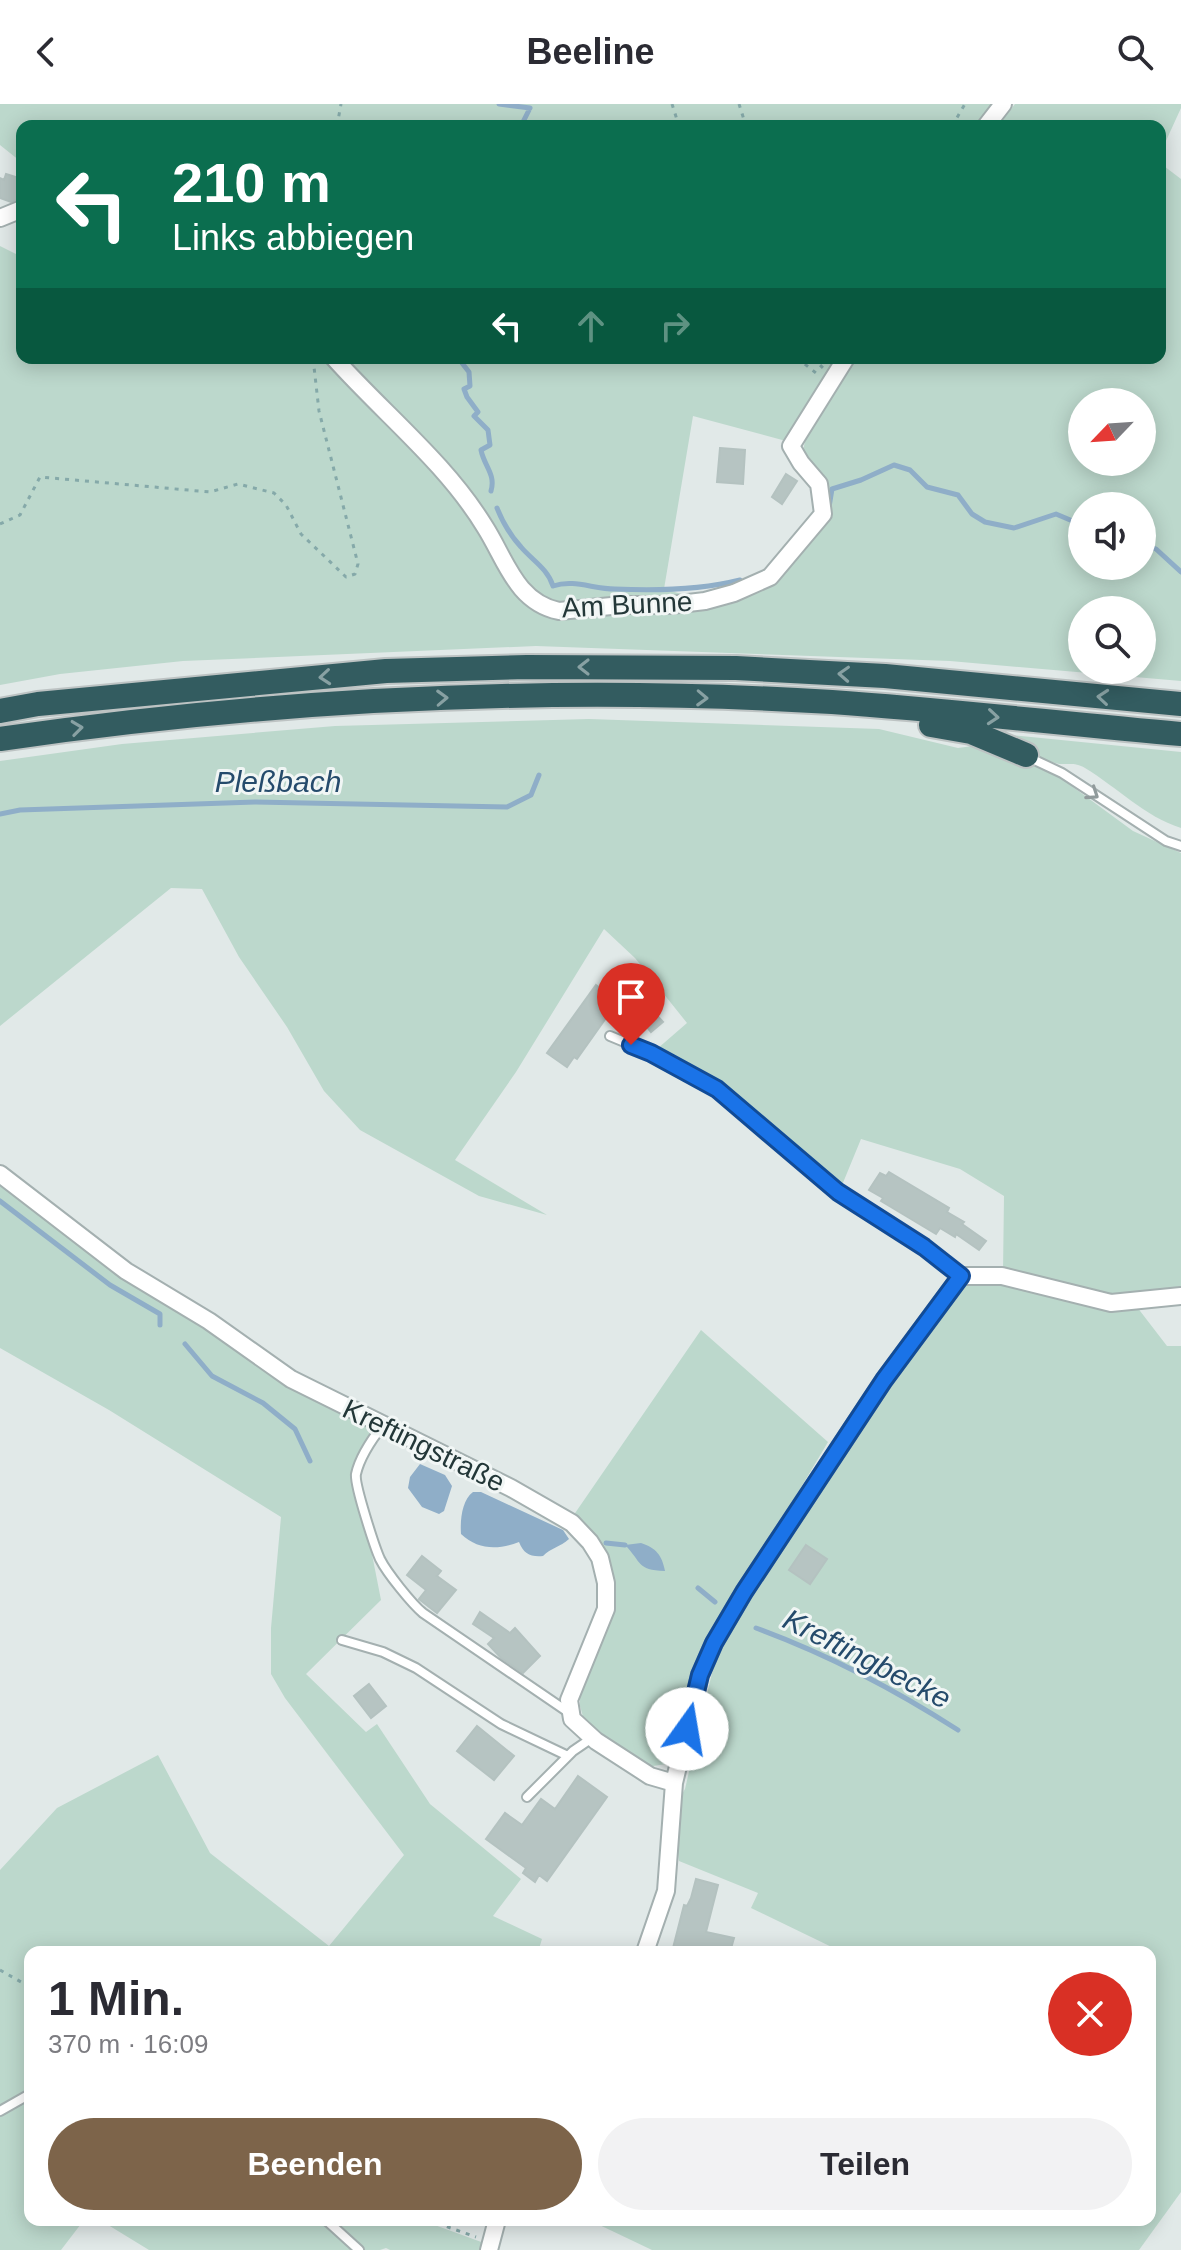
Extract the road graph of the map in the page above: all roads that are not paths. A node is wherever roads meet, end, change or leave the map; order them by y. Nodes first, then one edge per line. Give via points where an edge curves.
1 (1003, 104) edge
2 (991, 120) edge
3 (340, 364) edge
4 (843, 364) edge
5 (832, 702) junction
6 (1181, 704) edge
7 (0, 711) edge
8 (1181, 734) edge
9 (0, 739) edge
10 (1026, 755) joint
11 (1181, 846) edge
12 (610, 1036) dead end
13 (0, 1174) edge
14 (961, 1276) junction
15 (1181, 1296) edge
16 (383, 1425) junction
17 (342, 1640) dead end
18 (571, 1714) junction
19 (592, 1737) junction
20 (568, 1756) junction
21 (674, 1783) junction
22 (527, 1797) dead end
23 (647, 1946) edge
24 (24, 2097) edge
25 (0, 2111) edge
26 (333, 2226) edge
27 (495, 2226) edge
28 (490, 2246) edge
29 (359, 2250) edge

1 - 2 street
3 - 4 street, Am Bunne via 455,484 522,588 542,607 559,611 705,601 770,577 823,514 819,484 791,446
5 -> 8 highway
9 -> 5 highway via 217,711 364,701 605,695
5 - 10 highway via 971,732
6 -> 7 highway via 885,676 527,667 386,671
10 -> 11 lane
12 - 14 lane via 717,1089 838,1192
13 - 16 street, Kreftingstraße via 126,1271 291,1379
14 - 15 street via 1002,1276 1111,1303
14 - 21 street via 884,1380 714,1643 700,1675
16 - 18 lane via 355,1482 387,1571 423,1613
16 - 18 street, Kreftingstraße via 511,1488 572,1523 590,1542 606,1583 606,1609 569,1700
17 - 20 lane via 416,1668 501,1724
18 - 19 street
19 - 20 lane
19 - 21 street via 650,1776
20 - 22 lane
21 - 23 street via 666,1891
24 - 25 lane
26 - 29 lane
27 - 28 street

